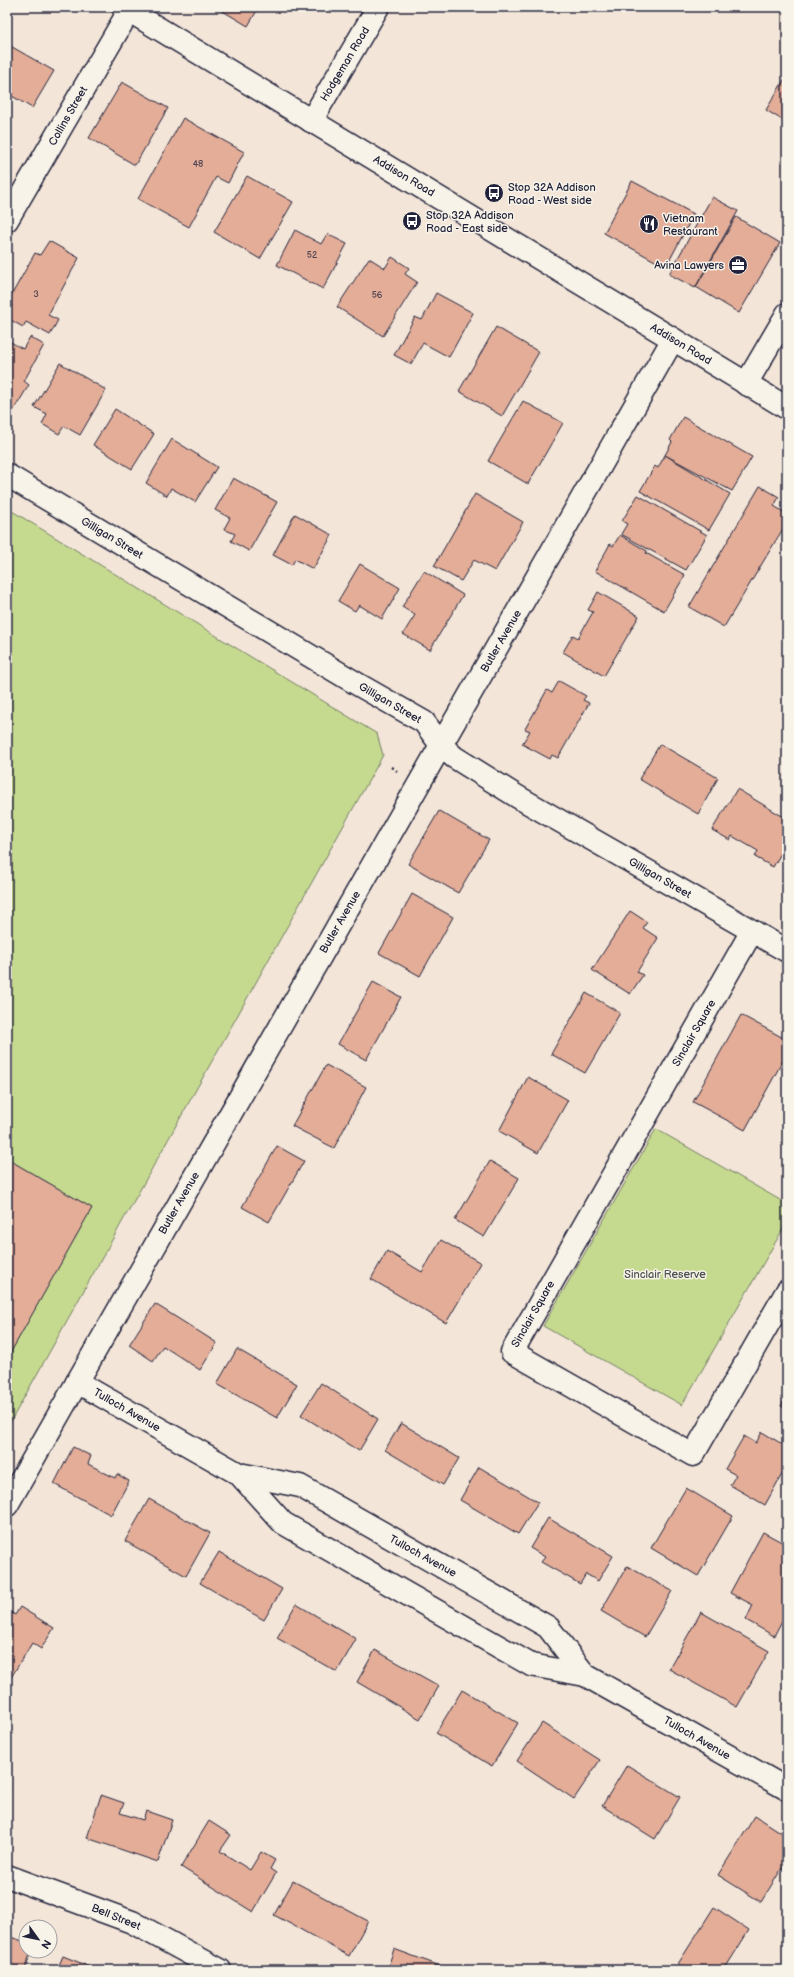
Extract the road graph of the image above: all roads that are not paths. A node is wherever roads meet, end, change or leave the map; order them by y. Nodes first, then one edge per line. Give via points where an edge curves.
1 (378, 7) edge
2 (126, 9) edge
3 (311, 120) junction
4 (7, 220) edge
5 (787, 314) edge
6 (673, 339) junction
7 (746, 384) junction
8 (787, 408) edge
9 (7, 475) edge
10 (441, 745) junction
11 (752, 931) junction
12 (787, 951) edge
13 (787, 1291) edge
14 (77, 1382) junction
15 (239, 1474) junction
16 (7, 1505) edge
17 (586, 1675) junction
18 (787, 1789) edge
19 (7, 1876) edge
20 (220, 1970) edge

1 - 3 street, Hodgeman Road
2 - 3 street, Addison Road
2 - 4 street, Collins Street
3 - 6 street, Addison Road
5 - 7 street
6 - 7 street, Addison Road
6 - 10 street, Butler Avenue
7 - 8 street, Addison Road
9 - 10 street, Gilligan Street via 424,722
10 - 11 street, Gilligan Street via 454,757 518,797
10 - 14 street, Butler Avenue
11 - 12 street, Gilligan Street
11 - 13 street, Sinclair Square via 512,1352 694,1455
14 - 15 street, Tulloch Avenue
14 - 16 street, Butler Avenue
15 - 17 street, Tulloch Avenue via 283,1523 531,1665
15 - 17 street, Tulloch Avenue via 300,1486 548,1627
17 - 18 street, Tulloch Avenue
19 - 20 street, Bell Street via 132,1922

